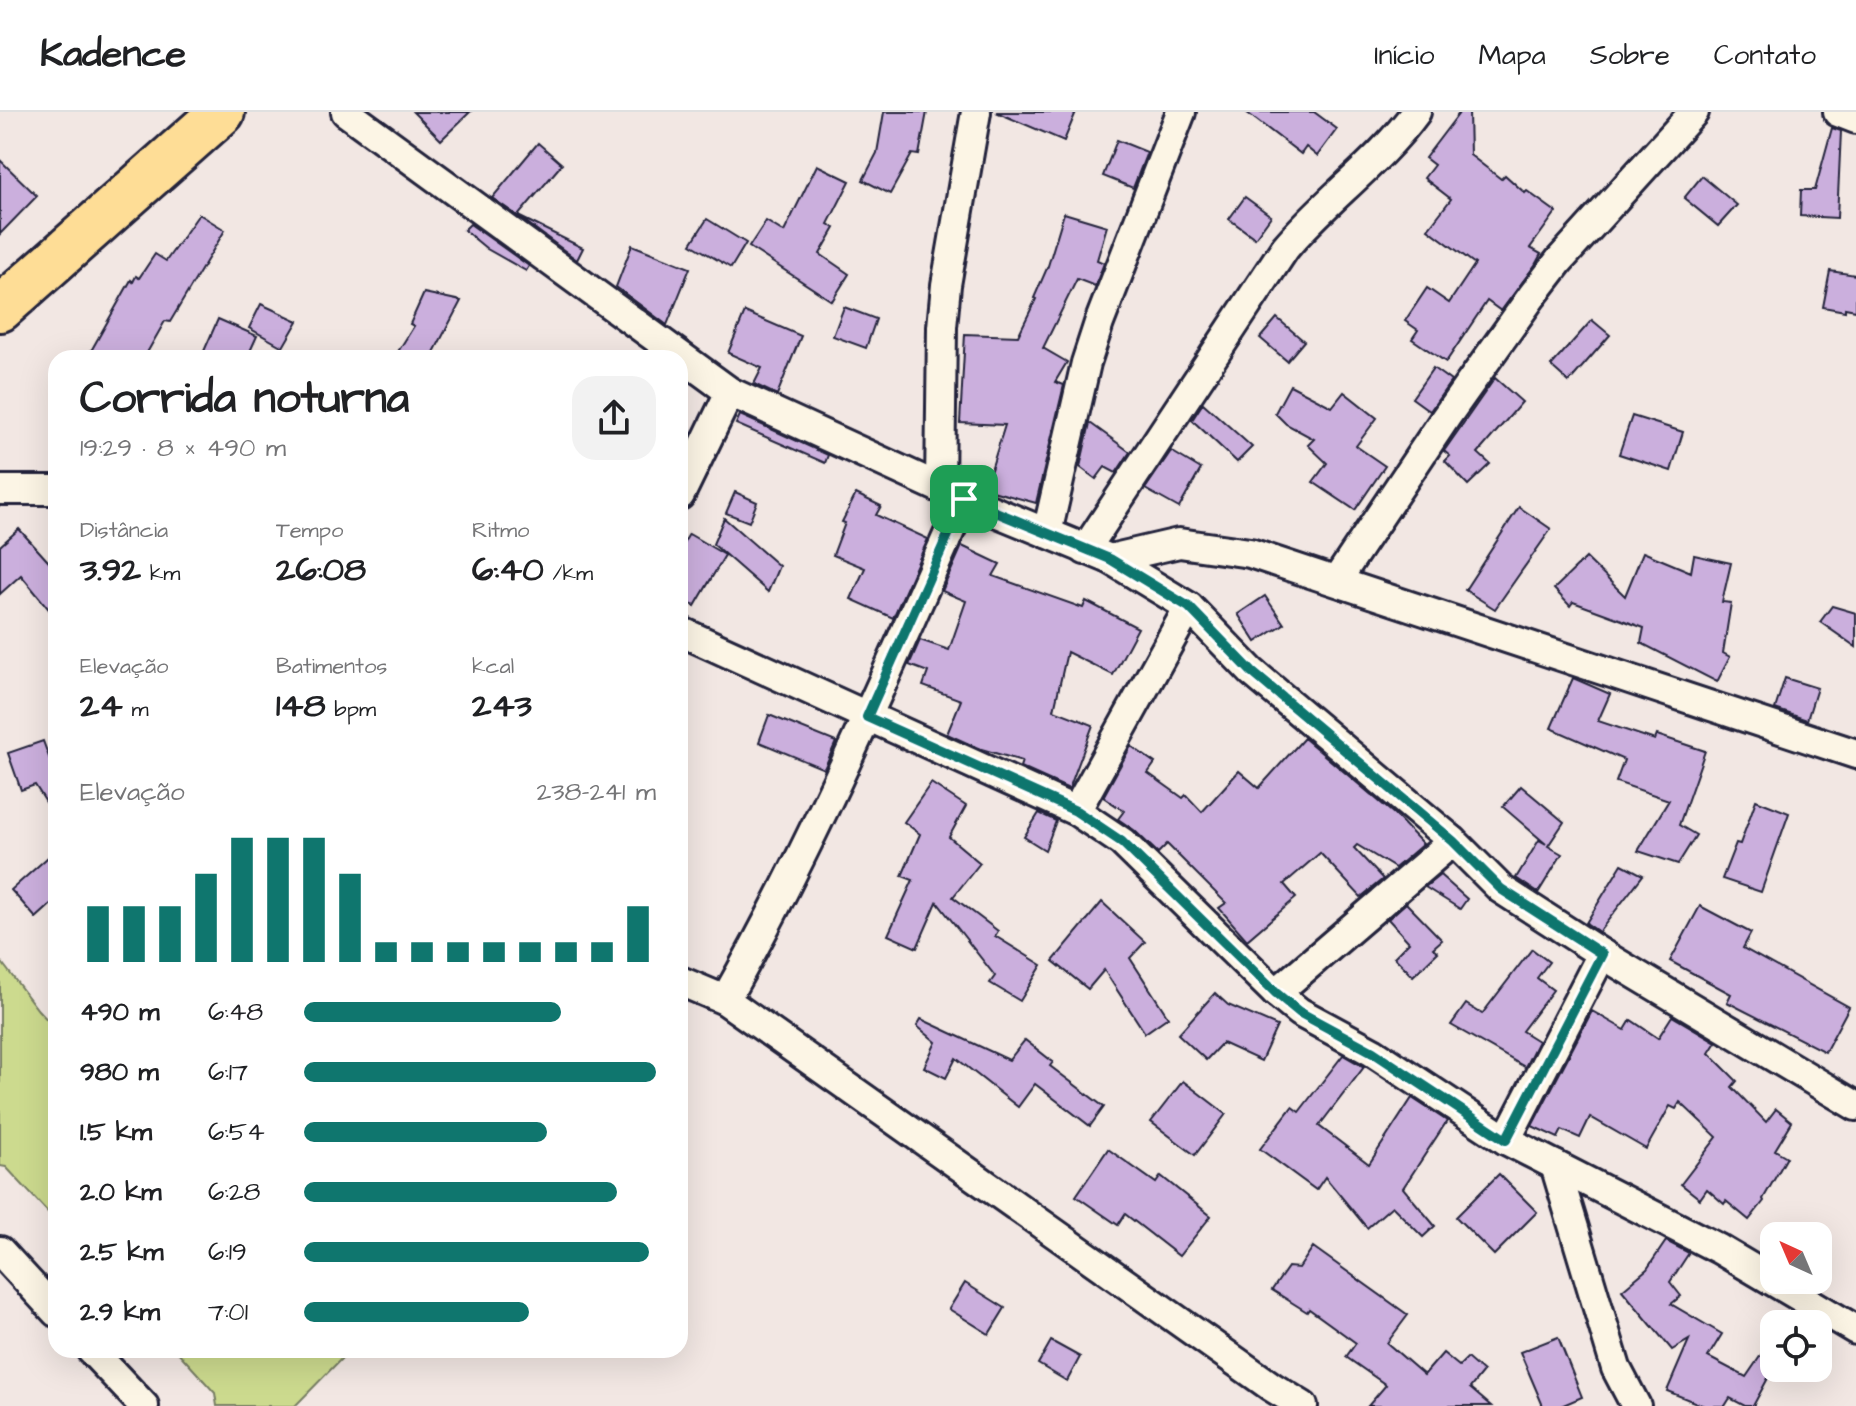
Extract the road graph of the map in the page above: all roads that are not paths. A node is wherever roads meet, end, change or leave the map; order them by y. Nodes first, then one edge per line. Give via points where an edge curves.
1 (222, 112) edge
2 (346, 112) edge
3 (976, 112) edge
4 (1181, 112) edge
5 (1416, 112) edge
6 (1694, 112) edge
7 (1838, 112) edge
8 (1856, 119) edge
9 (0, 309) edge
10 (672, 350) edge
11 (688, 361) edge
12 (730, 392) junction
13 (688, 479) edge
14 (0, 490) edge
15 (48, 490) edge
16 (952, 493) junction
17 (1047, 533) junction
18 (1098, 554) junction
19 (1337, 580) junction
20 (1189, 607) junction
21 (688, 635) edge
22 (867, 717) junction
23 (1856, 754) edge
24 (1076, 811) junction
25 (1453, 841) junction
26 (1602, 954) junction
27 (688, 984) edge
28 (1276, 993) junction
29 (725, 1000) junction
30 (1856, 1106) edge
31 (1506, 1140) junction
32 (1555, 1165) junction
33 (1, 1255) edge
34 (48, 1304) edge
35 (1856, 1330) edge
36 (99, 1358) edge
37 (1274, 1396) edge
38 (144, 1406) edge
39 (1303, 1406) edge
40 (1636, 1406) edge

1 - 9 highway
2 - 10 street
3 - 16 street via 942,327
4 - 17 street via 1086,363
5 - 18 street via 1285,248
6 - 19 street via 1532,296
7 - 8 street
11 - 12 street
12 - 13 street
12 - 16 street
14 - 15 street
16 - 17 street
16 - 22 street
17 - 18 street
18 - 19 street via 1195,544 1250,553
18 - 20 street
19 - 23 street
20 - 24 street
20 - 25 street via 1252,672
21 - 22 street
22 - 24 street
22 - 29 street via 773,914
24 - 28 street via 1122,842
25 - 26 street via 1501,889
25 - 28 street
26 - 30 street
26 - 31 street
27 - 29 street
28 - 31 street
29 - 37 street
31 - 32 street
32 - 35 street via 1719,1249
32 - 40 street via 1616,1368
33 - 34 street
36 - 38 street
37 - 39 street

